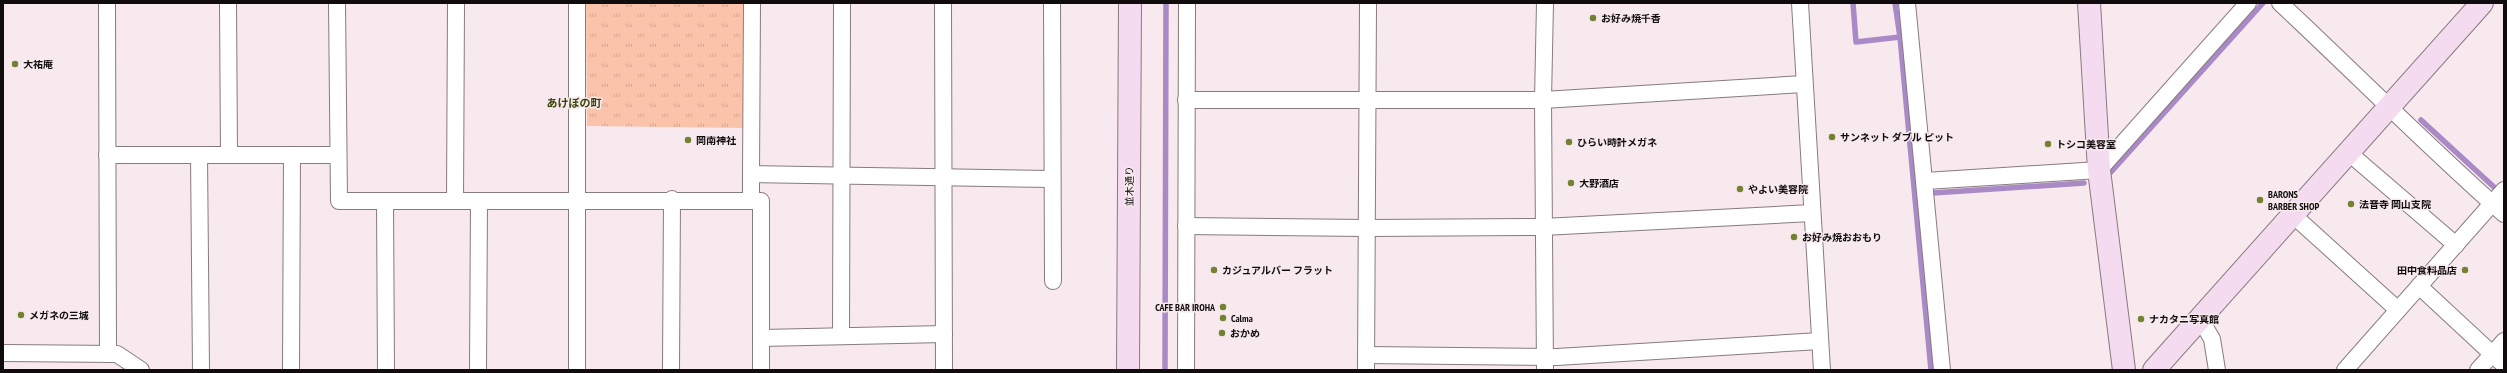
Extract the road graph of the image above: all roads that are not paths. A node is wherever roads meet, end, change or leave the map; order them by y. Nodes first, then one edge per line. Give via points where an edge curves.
1 (107, 3) edge
2 (228, 3) edge
3 (337, 3) edge
4 (456, 3) edge
5 (577, 3) edge
6 (752, 3) edge
7 (842, 3) edge
8 (943, 3) edge
9 (1052, 3) edge
10 (1130, 3) edge
11 (1187, 3) edge
12 (1368, 3) edge
13 (1545, 3) edge
14 (1800, 3) edge
15 (1908, 3) edge
16 (2088, 3) edge
17 (2248, 3) edge
18 (2280, 3) edge
19 (2482, 3) edge
20 (1804, 84) junction
21 (1186, 100) junction
22 (1543, 100) junction
23 (1367, 101) junction
24 (2390, 107) junction
25 (2348, 154) junction
26 (107, 155) junction
27 (199, 155) junction
28 (228, 155) junction
29 (292, 155) junction
30 (338, 155) junction
31 (2099, 170) junction
32 (751, 174) junction
33 (842, 176) junction
34 (943, 179) junction
35 (1052, 179) junction
36 (1926, 181) junction
37 (2504, 190) edge
38 (672, 199) junction
39 (577, 200) junction
40 (751, 200) junction
41 (456, 201) junction
42 (479, 201) junction
43 (385, 202) junction
44 (2498, 208) edge
45 (1812, 213) junction
46 (2293, 215) junction
47 (1186, 226) junction
48 (1543, 227) junction
49 (1367, 228) junction
50 (2456, 245) junction
51 (1053, 280) dead end
52 (2419, 286) junction
53 (2398, 310) junction
54 (2199, 317) junction
55 (944, 334) junction
56 (841, 336) junction
57 (761, 338) junction
58 (1820, 341) junction
59 (2504, 341) edge
60 (3, 353) edge
61 (2493, 353) junction
62 (108, 354) junction
63 (1366, 363) edge
64 (1545, 363) edge
65 (2504, 365) edge
66 (141, 370) edge
67 (201, 370) edge
68 (291, 370) edge
69 (386, 370) edge
70 (478, 370) edge
71 (576, 370) edge
72 (670, 370) edge
73 (762, 370) edge
74 (944, 370) edge
75 (1128, 370) edge
76 (1186, 370) edge
77 (1822, 370) edge
78 (1942, 370) edge
79 (2124, 370) edge
80 (2154, 370) edge
81 (2217, 370) edge
82 (2345, 370) edge
83 (2478, 370) edge

1 - 26 street
2 - 28 street
3 - 30 street
4 - 41 street
5 - 39 street
6 - 32 street
7 - 33 street
8 - 34 street
9 - 35 street
10 - 75 street, 並木通り
11 - 21 street
12 - 23 street
13 - 22 street
14 - 20 street
15 - 36 street
16 - 31 street
17 - 31 street
18 - 24 street
19 - 24 street
20 - 22 street
20 - 45 street
21 - 23 street
21 - 47 street
22 - 23 street
22 - 48 street
23 - 49 street
24 - 25 street
24 - 44 street
25 - 46 street
25 - 50 street
26 - 27 street
26 - 62 street
27 - 28 street
27 - 67 street
28 - 29 street
29 - 30 street
29 - 68 street
30 - 43 street via 339,201
31 - 36 street
31 - 79 street
32 - 33 street
32 - 40 street
33 - 34 street
33 - 56 street
34 - 35 street
34 - 55 street
35 - 51 street
36 - 78 street
37 - 44 street
38 - 39 street
38 - 40 street
38 - 72 street
39 - 42 street
39 - 71 street
40 - 57 street via 761,201
41 - 42 street
41 - 43 street
42 - 70 street
43 - 69 street
44 - 50 street
45 - 48 street
45 - 58 street
46 - 53 street
46 - 54 street
47 - 49 street
47 - 76 street
48 - 49 street
48 - 64 street
49 - 63 street
50 - 52 street
52 - 53 street
52 - 61 street
53 - 82 street
54 - 80 street
54 - 81 street via 2212,339
55 - 56 street
55 - 74 street
56 - 57 street
57 - 73 street
58 - 64 street
58 - 77 street
59 - 61 street
60 - 62 street
61 - 65 street
61 - 83 street
62 - 66 street via 118,354
63 - 64 street

